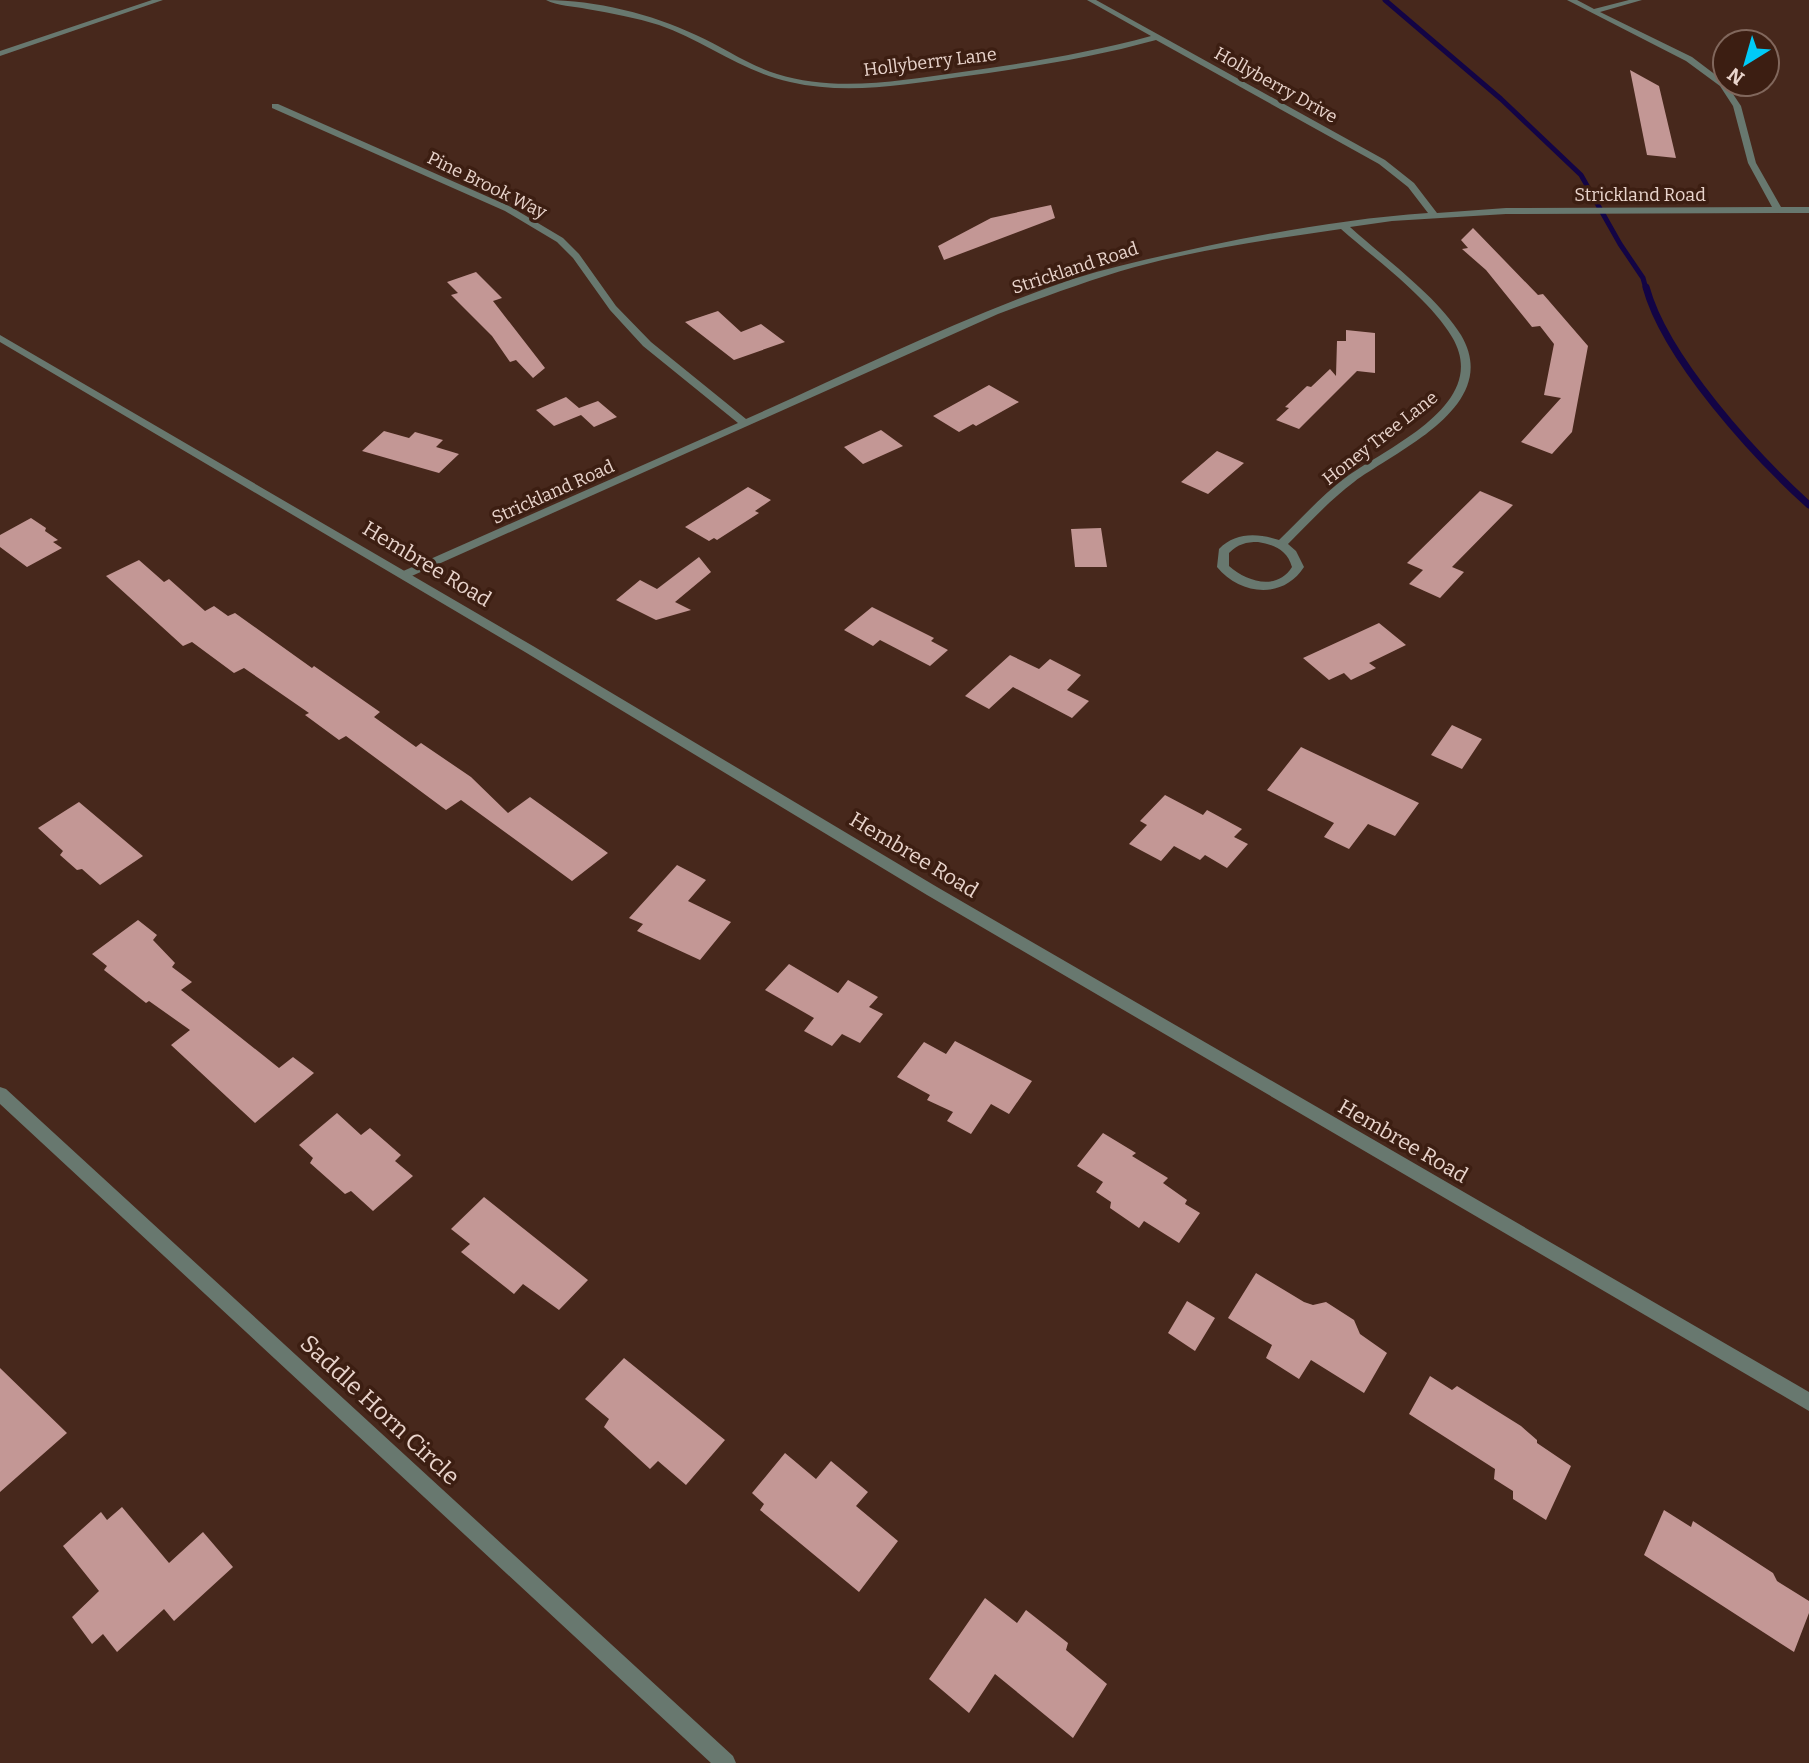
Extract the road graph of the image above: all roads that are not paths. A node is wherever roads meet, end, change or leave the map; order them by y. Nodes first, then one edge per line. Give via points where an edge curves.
1 (159, 0) edge
2 (550, 0) edge
3 (1091, 0) edge
4 (1571, 0) edge
5 (1638, 0) edge
6 (1593, 11) junction
7 (1157, 37) junction
8 (0, 54) edge
9 (275, 106) dead end
10 (1778, 211) junction
11 (1809, 211) edge
12 (1433, 214) junction
13 (1343, 226) junction
14 (0, 338) edge
15 (745, 423) junction
16 (1281, 544) junction
17 (405, 575) junction
18 (0, 1094) edge
19 (1809, 1402) edge
20 (726, 1763) edge

1 - 8 street
2 - 7 street, Hollyberry Lane via 655,22 694,36 758,72 831,86 890,85 1058,62
3 - 7 street, Hollyberry Drive
4 - 6 street
5 - 6 street
6 - 10 street via 1689,59 1723,84 1737,106 1752,163
7 - 12 street, Hollyberry Drive via 1382,162 1411,185
9 - 15 street, Pine Brook Way via 540,227 576,256 613,308 647,344
10 - 11 street, Strickland Road
10 - 12 street, Strickland Road
12 - 13 street, Strickland Road
13 - 15 street, Strickland Road via 1198,249 1078,281 995,312
13 - 16 street, Honey Tree Lane via 1447,322 1462,346 1466,373 1459,396 1443,415 1349,480
14 - 17 street, Hembree Road
15 - 17 street, Strickland Road
16 - 16 street via 1296,558 1298,567 1288,581 1251,584 1223,567 1223,552 1236,541 1258,538
17 - 19 street, Hembree Road via 932,891
18 - 20 street, Saddle Horn Circle

